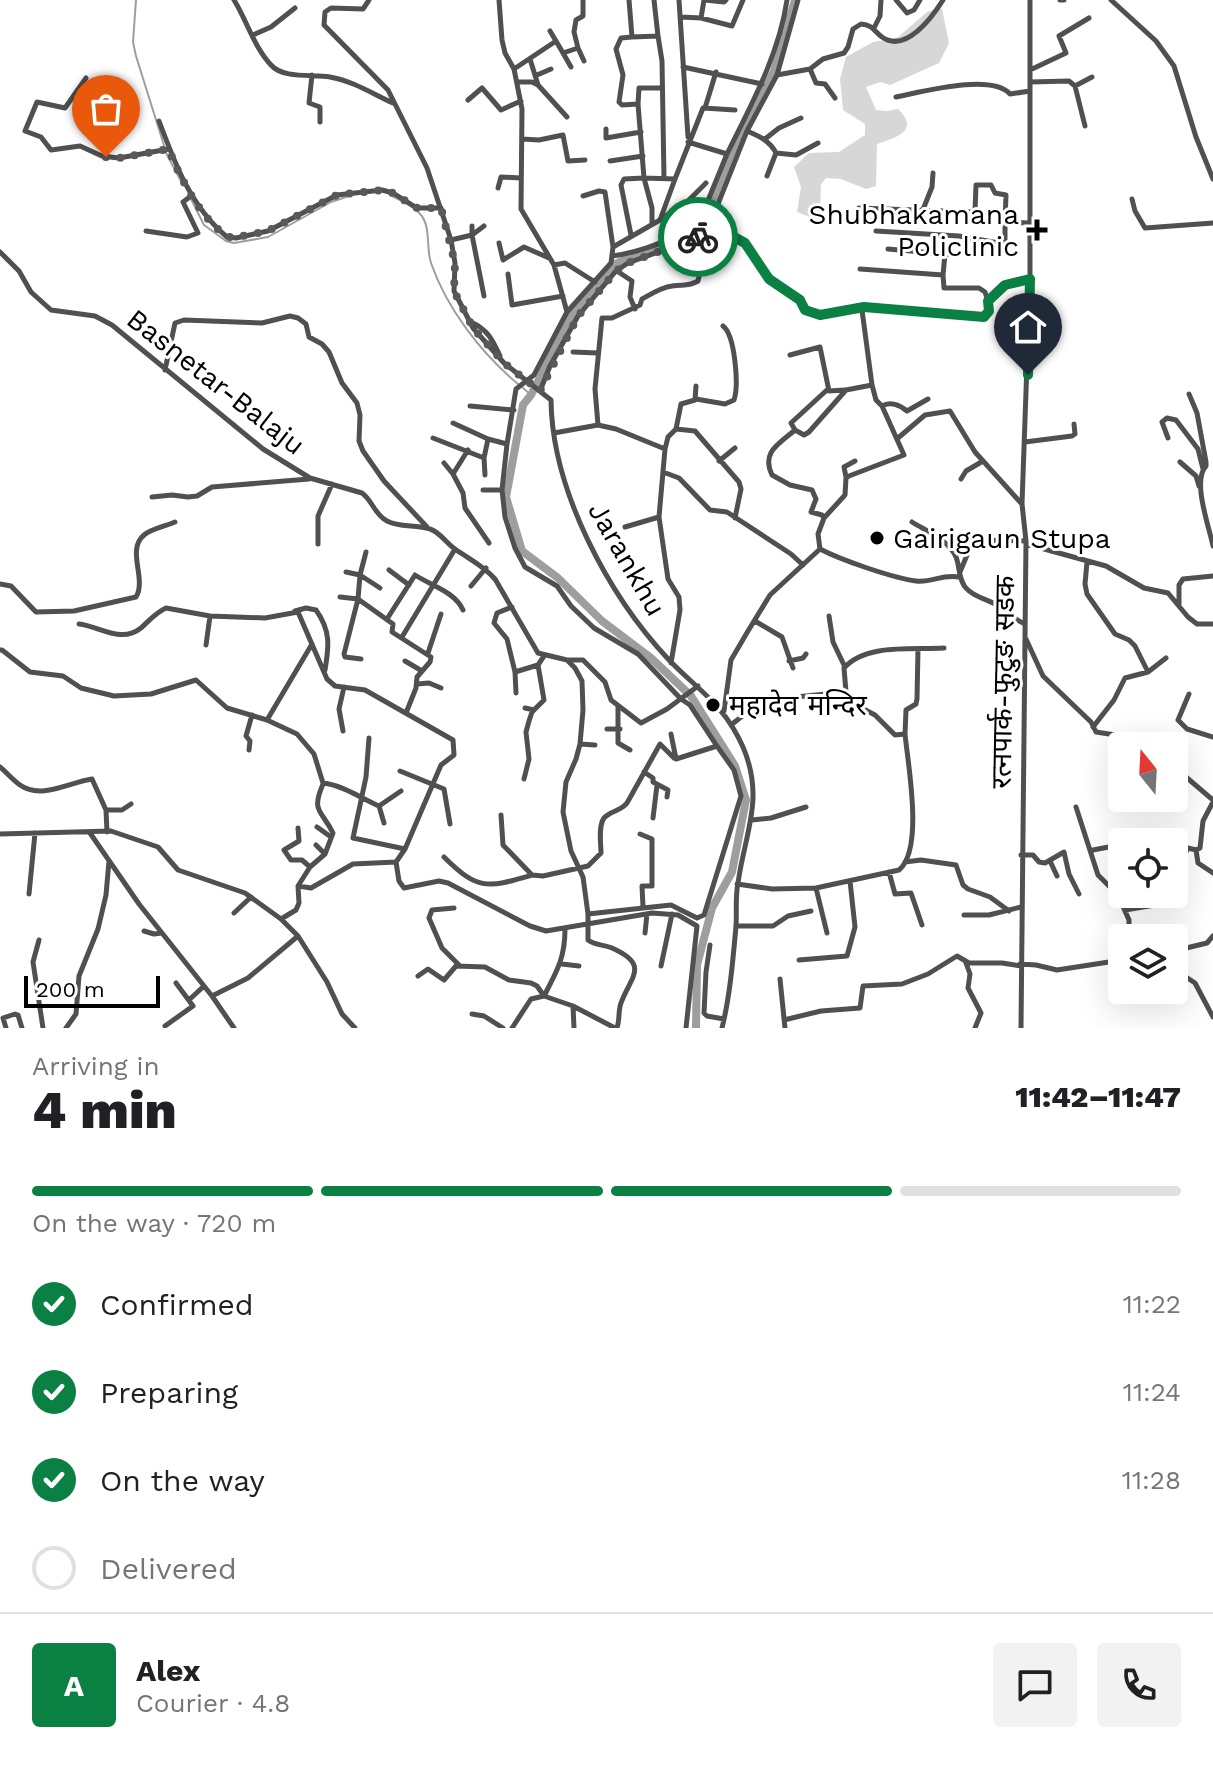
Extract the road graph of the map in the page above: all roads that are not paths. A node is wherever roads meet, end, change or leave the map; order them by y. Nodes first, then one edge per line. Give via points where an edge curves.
1 (234, 0) edge
2 (243, 0) edge
3 (369, 0) edge
4 (499, 0) edge
5 (583, 0) edge
6 (629, 0) edge
7 (654, 0) edge
8 (679, 0) edge
9 (705, 0) edge
10 (726, 0) edge
11 (743, 0) edge
12 (787, 0) edge
13 (798, 0) edge
14 (881, 0) edge
15 (896, 0) edge
16 (920, 0) edge
17 (943, 0) edge
18 (1030, 0) edge
19 (1111, 0) edge
20 (295, 8) dead end
21 (242, 11) junction
22 (681, 17) junction
23 (701, 18) junction
24 (1089, 18) dead end
25 (874, 28) junction
26 (550, 31) dead end
27 (253, 35) junction
28 (658, 36) junction
29 (632, 37) junction
30 (556, 41) junction
31 (578, 48) junction
32 (563, 53) junction
33 (530, 59) junction
34 (584, 61) dead end
35 (571, 67) dead end
36 (683, 67) junction
37 (514, 69) junction
38 (551, 69) dead end
39 (810, 69) junction
40 (1030, 70) junction
41 (716, 72) junction
42 (312, 75) junction
43 (537, 75) junction
44 (777, 75) junction
45 (1092, 77) dead end
46 (86, 78) dead end
47 (517, 82) junction
48 (1030, 82) junction
49 (762, 84) junction
50 (538, 85) junction
51 (1075, 86) junction
52 (662, 88) junction
53 (1030, 91) junction
54 (896, 97) dead end
55 (835, 98) dead end
56 (468, 100) dead end
57 (521, 101) junction
58 (394, 104) junction
59 (638, 104) junction
60 (705, 108) junction
61 (735, 110) dead end
62 (567, 117) dead end
63 (801, 118) dead end
64 (159, 121) dead end
65 (320, 122) dead end
66 (1085, 126) dead end
67 (606, 129) dead end
68 (747, 131) junction
69 (641, 132) junction
70 (522, 139) junction
71 (765, 139) junction
72 (688, 142) junction
73 (818, 143) dead end
74 (169, 149) junction
75 (776, 153) junction
76 (727, 154) junction
77 (643, 156) junction
78 (585, 160) dead end
79 (610, 161) dead end
80 (933, 173) dead end
81 (767, 176) dead end
82 (520, 178) junction
83 (644, 178) junction
84 (664, 178) junction
85 (675, 179) junction
86 (1213, 179) edge
87 (706, 183) dead end
88 (498, 188) dead end
89 (191, 196) junction
90 (583, 196) dead end
91 (1132, 199) dead end
92 (441, 208) junction
93 (859, 208) dead end
94 (922, 212) junction
95 (660, 220) junction
96 (1005, 222) junction
97 (1029, 223) junction
98 (1213, 223) edge
99 (710, 224) junction
100 (652, 225) junction
101 (472, 226) dead end
102 (484, 226) dead end
103 (146, 231) dead end
104 (876, 231) dead end
105 (472, 235) junction
106 (628, 237) junction
107 (699, 237) junction
108 (451, 240) junction
109 (499, 243) dead end
110 (616, 246) junction
111 (888, 249) dead end
112 (0, 252) edge
113 (945, 254) junction
114 (956, 255) dead end
115 (612, 256) junction
116 (550, 258) junction
117 (554, 265) junction
118 (860, 269) dead end
119 (616, 271) junction
120 (508, 274) dead end
121 (943, 275) junction
122 (1030, 279) junction
123 (595, 282) junction
124 (484, 296) dead end
125 (563, 296) junction
126 (988, 301) junction
127 (864, 307) junction
128 (635, 309) junction
129 (567, 312) junction
130 (1029, 316) junction
131 (723, 326) dead end
132 (1011, 339) dead end
133 (573, 352) dead end
134 (598, 353) junction
135 (790, 355) dead end
136 (165, 371) junction
137 (526, 382) junction
138 (872, 385) junction
139 (696, 386) dead end
140 (829, 389) junction
141 (846, 390) junction
142 (540, 391) junction
143 (1189, 394) dead end
144 (696, 399) junction
145 (928, 399) dead end
146 (470, 406) dead end
147 (882, 406) junction
148 (514, 410) junction
149 (453, 423) dead end
150 (1074, 424) dead end
151 (598, 425) junction
152 (676, 429) junction
153 (795, 430) junction
154 (554, 433) junction
155 (433, 438) dead end
156 (898, 438) junction
157 (1168, 438) dead end
158 (488, 439) junction
159 (1025, 442) junction
160 (507, 444) junction
161 (735, 448) dead end
162 (665, 449) junction
163 (468, 450) junction
164 (484, 458) junction
165 (719, 461) junction
166 (855, 461) dead end
167 (983, 461) junction
168 (1180, 462) dead end
169 (444, 463) dead end
170 (1203, 469) junction
171 (663, 472) junction
172 (453, 474) junction
173 (485, 475) dead end
174 (310, 478) junction
175 (846, 478) junction
176 (961, 479) dead end
177 (332, 484) junction
178 (1199, 487) junction
179 (483, 490) dead end
180 (502, 490) junction
181 (152, 497) dead end
182 (1022, 504) junction
183 (659, 517) junction
184 (735, 518) junction
185 (824, 518) junction
186 (175, 522) dead end
187 (912, 522) dead end
188 (625, 527) dead end
189 (428, 528) junction
190 (1026, 542) junction
191 (489, 543) dead end
192 (318, 544) dead end
193 (1213, 546) edge
194 (455, 549) junction
195 (820, 549) junction
196 (366, 552) dead end
197 (1087, 562) junction
198 (803, 565) junction
199 (486, 568) junction
200 (389, 570) dead end
201 (346, 572) dead end
202 (360, 575) junction
203 (1213, 576) edge
204 (959, 577) junction
205 (0, 584) edge
206 (409, 585) junction
207 (471, 586) dead end
208 (380, 588) dead end
209 (434, 588) junction
210 (340, 597) dead end
211 (358, 599) junction
212 (512, 607) junction
213 (1179, 607) junction
214 (463, 610) dead end
215 (293, 612) junction
216 (441, 614) dead end
217 (210, 616) junction
218 (829, 616) dead end
219 (387, 619) junction
220 (755, 621) junction
221 (1023, 623) junction
222 (79, 624) dead end
223 (1213, 624) edge
224 (1023, 632) junction
225 (402, 637) junction
226 (313, 643) junction
227 (206, 645) dead end
228 (944, 648) dead end
229 (918, 649) junction
230 (0, 650) edge
231 (428, 653) junction
232 (806, 654) dead end
233 (544, 656) junction
234 (1166, 658) dead end
235 (361, 659) dead end
236 (567, 660) junction
237 (405, 661) dead end
238 (789, 661) junction
239 (671, 663) junction
240 (538, 665) junction
241 (844, 665) junction
242 (793, 668) dead end
243 (325, 671) junction
244 (422, 671) junction
245 (515, 672) junction
246 (1148, 672) junction
247 (417, 684) junction
248 (698, 686) junction
249 (344, 687) junction
250 (441, 688) dead end
251 (846, 692) junction
252 (516, 693) dead end
253 (1189, 694) dead end
254 (683, 698) junction
255 (618, 706) junction
256 (525, 708) dead end
257 (534, 710) junction
258 (724, 711) junction
259 (406, 713) junction
260 (252, 715) junction
261 (267, 720) junction
262 (731, 725) junction
263 (1093, 727) junction
264 (607, 729) dead end
265 (620, 729) junction
266 (343, 731) dead end
267 (671, 734) dead end
268 (905, 734) junction
269 (1108, 736) edge
270 (1213, 737) edge
271 (369, 738) dead end
272 (580, 744) junction
273 (595, 745) dead end
274 (717, 746) junction
275 (249, 750) dead end
276 (630, 750) dead end
277 (676, 759) junction
278 (0, 767) edge
279 (400, 771) dead end
280 (644, 772) junction
281 (524, 779) dead end
282 (1188, 779) edge
283 (323, 783) junction
284 (433, 784) junction
285 (657, 785) junction
286 (401, 791) dead end
287 (667, 797) dead end
288 (361, 798) junction
289 (1213, 801) edge
290 (131, 804) dead end
291 (379, 806) junction
292 (806, 807) dead end
293 (1076, 807) dead end
294 (106, 810) junction
295 (501, 815) dead end
296 (653, 818) dead end
297 (752, 820) junction
298 (384, 823) dead end
299 (450, 824) dead end
300 (317, 827) dead end
301 (298, 828) dead end
302 (107, 832) junction
303 (35, 833) junction
304 (90, 833) junction
305 (0, 834) edge
306 (640, 834) dead end
307 (331, 837) junction
308 (316, 845) dead end
309 (1108, 847) edge
310 (1188, 848) edge
311 (405, 849) junction
312 (1092, 850) junction
313 (1196, 850) junction
314 (325, 854) junction
315 (1021, 855) junction
316 (444, 857) dead end
317 (109, 861) junction
318 (1050, 861) junction
319 (396, 862) junction
320 (905, 862) junction
321 (578, 866) junction
322 (310, 867) junction
323 (889, 872) junction
324 (1213, 873) edge
325 (532, 875) junction
326 (1057, 876) dead end
327 (850, 881) junction
328 (737, 884) junction
329 (298, 886) junction
330 (816, 888) junction
331 (29, 894) dead end
332 (1079, 894) dead end
333 (251, 897) junction
334 (643, 907) junction
335 (1021, 907) junction
336 (454, 908) dead end
337 (1142, 908) edge
338 (1125, 910) junction
339 (650, 911) junction
340 (811, 911) dead end
341 (1009, 911) junction
342 (234, 913) dead end
343 (588, 914) junction
344 (672, 914) junction
345 (964, 915) dead end
346 (281, 919) junction
347 (588, 923) junction
348 (1129, 924) edge
349 (922, 925) dead end
350 (736, 926) junction
351 (565, 929) junction
352 (144, 931) dead end
353 (162, 933) junction
354 (645, 933) dead end
355 (827, 933) dead end
356 (298, 936) junction
357 (1213, 936) edge
358 (39, 940) dead end
359 (710, 945) dead end
360 (1188, 948) edge
361 (799, 960) dead end
362 (966, 962) junction
363 (1108, 962) edge
364 (562, 964) junction
365 (1020, 965) junction
366 (460, 966) junction
367 (579, 966) dead end
368 (661, 966) dead end
369 (418, 976) dead end
370 (1188, 978) edge
371 (780, 979) dead end
372 (176, 983) dead end
373 (204, 986) junction
374 (212, 996) junction
375 (544, 996) junction
376 (190, 999) junction
377 (573, 1006) junction
378 (472, 1014) dead end
379 (1213, 1017) edge
380 (724, 1019) junction
381 (784, 1020) junction
382 (165, 1026) edge
383 (6, 1028) edge
384 (22, 1028) edge
385 (43, 1028) edge
386 (66, 1028) edge
387 (234, 1028) edge
388 (355, 1028) edge
389 (503, 1028) edge
390 (512, 1028) edge
391 (574, 1028) edge
392 (616, 1028) edge
393 (686, 1028) edge
394 (722, 1028) edge
395 (785, 1028) edge
396 (975, 1028) edge
397 (1021, 1028) edge

1 - 21 street
2 - 21 street
3 - 58 street via 363,9 331,8 325,12 324,25 388,90
4 - 37 street via 502,40
5 - 31 street via 583,16 576,20 574,32
6 - 29 street
7 - 28 street
8 - 22 street
9 - 10 street
9 - 23 street
11 - 23 street via 732,26
12 - 49 street
13 - 44 street
14 - 25 street
15 - 16 street via 907,13
17 - 25 street via 915,34 896,41 883,38
18 - 40 street, रत्नपार्क-फुटुङ सडक
19 - 86 street via 1156,41 1174,66
20 - 27 street
21 - 27 street
22 - 23 street
22 - 36 street
24 - 40 street via 1059,36 1066,53
25 - 39 street via 855,26 847,51
26 - 30 street
27 - 42 street via 272,67
28 - 29 street
28 - 52 street
29 - 59 street via 621,38 616,49 623,75 619,102
30 - 32 street
30 - 33 street
31 - 32 street
31 - 34 street
32 - 35 street
33 - 37 street
33 - 43 street
36 - 41 street
36 - 72 street
37 - 47 street
38 - 43 street
39 - 44 street
39 - 55 street via 816,83 825,84
40 - 48 street, रत्नपार्क-फुटुङ सडक
41 - 49 street
41 - 60 street
42 - 58 street via 353,84
42 - 65 street via 309,103 320,107
43 - 50 street
44 - 68 street
45 - 51 street
46 - 74 street via 65,108 37,102 25,131 41,137 51,150 80,146 119,158
47 - 50 street
47 - 57 street
48 - 51 street via 1069,81
48 - 53 street, रत्नपार्क-फुटुङ सडक
49 - 76 street
50 - 62 street
51 - 66 street
52 - 59 street via 639,88
52 - 84 street
53 - 54 street via 1010,94 1000,86 959,84
53 - 97 street, रत्नपार्क-फुटुङ सडक
56 - 57 street via 482,88 501,110
57 - 70 street
58 - 92 street
59 - 69 street
60 - 61 street
60 - 72 street
63 - 71 street
64 - 74 street
67 - 69 street via 606,138
68 - 71 street
68 - 99 street
69 - 77 street
70 - 78 street via 563,135 568,161
70 - 82 street
71 - 75 street
72 - 76 street
72 - 85 street
73 - 75 street via 796,155
74 - 89 street
75 - 81 street
76 - 115 street via 693,227
77 - 79 street
77 - 83 street
80 - 94 street
82 - 88 street via 501,177
82 - 116 street via 521,209
83 - 84 street
83 - 100 street
83 - 106 street via 621,181
84 - 85 street
85 - 95 street
87 - 95 street
89 - 92 street via 232,238 268,231 337,195 382,190 417,208
89 - 103 street via 184,200 198,233 187,237
90 - 110 street via 605,192
91 - 98 street via 1145,228
92 - 108 street
93 - 94 street
94 - 96 street via 975,211 976,185 991,185 995,193 1006,195
95 - 100 street
96 - 97 street
96 - 104 street via 1005,240 999,243
97 - 122 street, रत्नपार्क-फुटुङ सडक
99 - 107 street
99 - 127 street via 745,243 769,279 812,314
100 - 106 street
101 - 105 street
102 - 105 street
105 - 108 street
105 - 124 street
106 - 110 street
107 - 119 street
107 - 128 street via 698,281 655,292
108 - 137 street via 454,291 470,322
109 - 116 street via 503,260 524,247
110 - 115 street
111 - 113 street
112 - 136 street, Basnetar-Balaju via 51,310 95,316
113 - 114 street
113 - 121 street
115 - 123 street
116 - 117 street
117 - 123 street via 565,263
117 - 125 street
118 - 121 street
119 - 128 street via 632,281
119 - 142 street via 578,316
120 - 125 street via 512,305
121 - 126 street via 944,288 979,288
122 - 126 street via 1005,285
122 - 130 street, रत्नपार्क-फुटुङ सडक
123 - 129 street
125 - 129 street
126 - 127 street via 984,317
127 - 138 street
128 - 134 street via 602,318
129 - 137 street
130 - 132 street via 1017,323
130 - 159 street, रत्नपार्क-फुटुङ सडक
131 - 144 street via 733,345 734,400 725,404
133 - 134 street
134 - 151 street
135 - 140 street via 820,347
136 - 174 street, Basnetar-Balaju via 263,449
136 - 189 street via 175,323 298,318 309,337 329,352 357,403 363,451
137 - 142 street
137 - 148 street via 516,389
138 - 141 street
138 - 147 street
139 - 144 street
140 - 141 street
140 - 153 street via 791,423
141 - 153 street via 809,432
142 - 154 street, Jarankhu via 551,400
143 - 170 street via 1197,413
144 - 152 street via 681,404
145 - 147 street via 907,411 900,405
146 - 148 street
147 - 156 street
148 - 160 street
149 - 158 street
150 - 159 street via 1072,436
151 - 154 street
151 - 162 street
152 - 162 street
152 - 165 street via 695,431
153 - 185 street via 769,454 767,464 777,478 812,490 816,499 811,512
154 - 239 street, Jarankhu via 561,475 583,532 634,619
155 - 163 street
156 - 167 street via 925,415 950,411
156 - 175 street via 904,455
157 - 170 street via 1162,422 1167,418 1176,420 1196,445
158 - 160 street
158 - 164 street
159 - 182 street, रत्नपार्क-फुटुङ सडक
160 - 180 street
161 - 165 street
162 - 171 street
163 - 164 street
163 - 172 street
164 - 173 street
165 - 184 street via 741,489
166 - 175 street via 844,467
167 - 176 street
167 - 182 street
168 - 178 street via 1196,476
169 - 172 street
170 - 178 street
171 - 183 street
171 - 184 street via 679,478 710,510
172 - 191 street via 465,508
174 - 177 street, Basnetar-Balaju
174 - 181 street via 212,487 197,496
175 - 185 street via 845,495
177 - 189 street, Basnetar-Balaju via 369,498 375,511 396,525
177 - 192 street via 318,516
178 - 193 street
179 - 180 street
180 - 254 street via 505,517 525,567 557,586 594,628 638,654
182 - 190 street, रत्नपार्क-फुटुङ सडक
183 - 188 street
183 - 239 street via 668,579 679,602
184 - 198 street
185 - 195 street
186 - 205 street via 144,535 136,549 136,597 74,611 36,612 11,586
187 - 204 street via 948,545
189 - 194 street, Basnetar-Balaju
190 - 197 street
190 - 204 street via 977,540
190 - 221 street, रत्नपार्क-फुटुङ सडक
194 - 199 street, Basnetar-Balaju
194 - 209 street
195 - 198 street
195 - 204 street via 913,581
196 - 202 street
197 - 213 street via 1168,593
197 - 246 street via 1087,594 1115,634 1135,646
198 - 220 street via 770,595
199 - 207 street
199 - 212 street, Basnetar-Balaju
200 - 206 street
201 - 202 street
202 - 208 street
202 - 211 street
203 - 213 street via 1183,579
204 - 221 street via 975,596
206 - 209 street via 415,575
206 - 219 street
209 - 214 street via 451,594
209 - 225 street
210 - 211 street
211 - 219 street
211 - 235 street via 344,654
212 - 233 street, Basnetar-Balaju
212 - 245 street via 497,613 494,623 505,635
213 - 223 street via 1197,624
215 - 217 street via 265,618
215 - 226 street via 298,612
215 - 243 street via 316,610 322,619 329,645
216 - 231 street
217 - 222 street via 166,608 127,634 106,634
217 - 227 street
218 - 241 street
219 - 225 street via 392,632
220 - 238 street via 782,637
220 - 258 street via 731,660
221 - 224 street, रत्नपार्क-फुटुङ सडक
224 - 263 street via 1043,676
224 - 315 street, रत्नपार्क-फुटुङ सडक
225 - 231 street
226 - 243 street
226 - 261 street
228 - 229 street
229 - 241 street via 877,650
229 - 268 street via 917,699 906,710
230 - 260 street via 30,672 63,676 81,688 114,696 151,694 196,680 227,708
231 - 244 street via 430,662
232 - 238 street
233 - 236 street
233 - 240 street
234 - 246 street
236 - 255 street via 583,660 605,682
236 - 272 street via 582,681
237 - 244 street
238 - 242 street
239 - 248 street, Jarankhu
240 - 245 street
240 - 257 street via 544,700
241 - 251 street
243 - 249 street via 335,686
244 - 247 street
245 - 252 street
246 - 263 street via 1125,678
247 - 250 street
247 - 259 street
248 - 254 street
248 - 258 street, Jarankhu
249 - 259 street via 365,690
249 - 266 street via 339,709
251 - 262 street via 766,700
251 - 268 street via 852,703 875,715 895,735
253 - 270 street via 1178,720 1187,729
254 - 255 street via 643,724
254 - 274 street
255 - 265 street
256 - 257 street
257 - 281 street via 526,732 529,759
258 - 262 street
259 - 284 street via 453,740 454,755 441,765
260 - 261 street
260 - 275 street via 246,736
261 - 283 street via 297,734 314,754
262 - 297 street via 749,769
263 - 269 street
264 - 265 street
265 - 276 street via 618,743
267 - 277 street
268 - 320 street via 914,815
271 - 288 street
272 - 273 street
272 - 321 street via 563,800
274 - 277 street
274 - 339 street via 734,770 741,796 704,915 696,918 671,905
277 - 280 street via 660,744
278 - 294 street via 23,788 46,792 92,779
279 - 284 street
280 - 285 street
280 - 321 street via 621,810 602,822 598,858
282 - 289 street
283 - 288 street
283 - 307 street via 316,801 333,830
284 - 299 street via 444,789
284 - 311 street
285 - 287 street via 668,790
285 - 296 street
286 - 291 street
288 - 291 street
288 - 311 street via 353,838
289 - 313 street
290 - 294 street
291 - 298 street
292 - 297 street
293 - 312 street
294 - 302 street
295 - 325 street via 503,845
297 - 328 street
300 - 307 street
301 - 322 street via 299,841 284,850 291,860
302 - 304 street
302 - 333 street via 158,847 178,870
303 - 304 street
303 - 305 street
303 - 331 street
304 - 317 street
306 - 334 street via 652,839 652,886 642,886
307 - 314 street
308 - 314 street
309 - 312 street
310 - 313 street
311 - 319 street
312 - 338 street via 1101,879 1117,893
313 - 324 street via 1198,863
314 - 322 street
315 - 318 street
315 - 335 street, रत्नपार्क-फुटुङ सडक
316 - 325 street via 475,882 491,885
317 - 353 street
317 - 386 street via 98,929 79,976 76,1014
318 - 326 street
318 - 332 street via 1064,852
319 - 329 street via 353,864 311,888
319 - 351 street via 404,888 439,881 530,926
320 - 323 street
320 - 341 street via 956,865 963,885
321 - 325 street
321 - 343 street
322 - 329 street
323 - 327 street
323 - 349 street via 895,894 911,893
327 - 330 street
327 - 361 street via 855,927 847,956
328 - 330 street
328 - 350 street
329 - 346 street via 296,910
330 - 355 street
333 - 342 street
333 - 346 street
334 - 339 street
334 - 343 street
335 - 341 street
335 - 365 street, रत्नपार्क-फुटुङ सडक
336 - 366 street via 432,910 429,918 442,948
337 - 338 street
338 - 348 street
339 - 344 street
339 - 347 street
339 - 354 street
340 - 350 street via 773,926
341 - 345 street
343 - 347 street
344 - 368 street
344 - 393 street via 698,929
346 - 356 street
347 - 351 street
347 - 392 street via 588,940 634,963 635,977 621,1001
350 - 380 street
351 - 364 street
352 - 353 street
353 - 373 street
356 - 374 street via 248,978
356 - 388 street
357 - 360 street
358 - 385 street via 33,962
359 - 380 street via 704,1013
362 - 365 street
362 - 381 street via 957,956 902,984 863,986 857,1010 839,1008
362 - 396 street via 968,988 981,1013
363 - 365 street via 1057,970
364 - 367 street
364 - 375 street
365 - 397 street, रत्नपार्क-फुटुङ सडक
366 - 369 street via 444,980 428,969
366 - 375 street via 485,967 509,980 531,983
370 - 379 street
371 - 381 street
372 - 376 street
373 - 374 street
373 - 376 street
374 - 387 street
375 - 377 street
375 - 390 street via 531,999
376 - 382 street via 192,1007
377 - 391 street
377 - 392 street
378 - 389 street
380 - 394 street
381 - 395 street
383 - 384 street via 3,1018 15,1014

